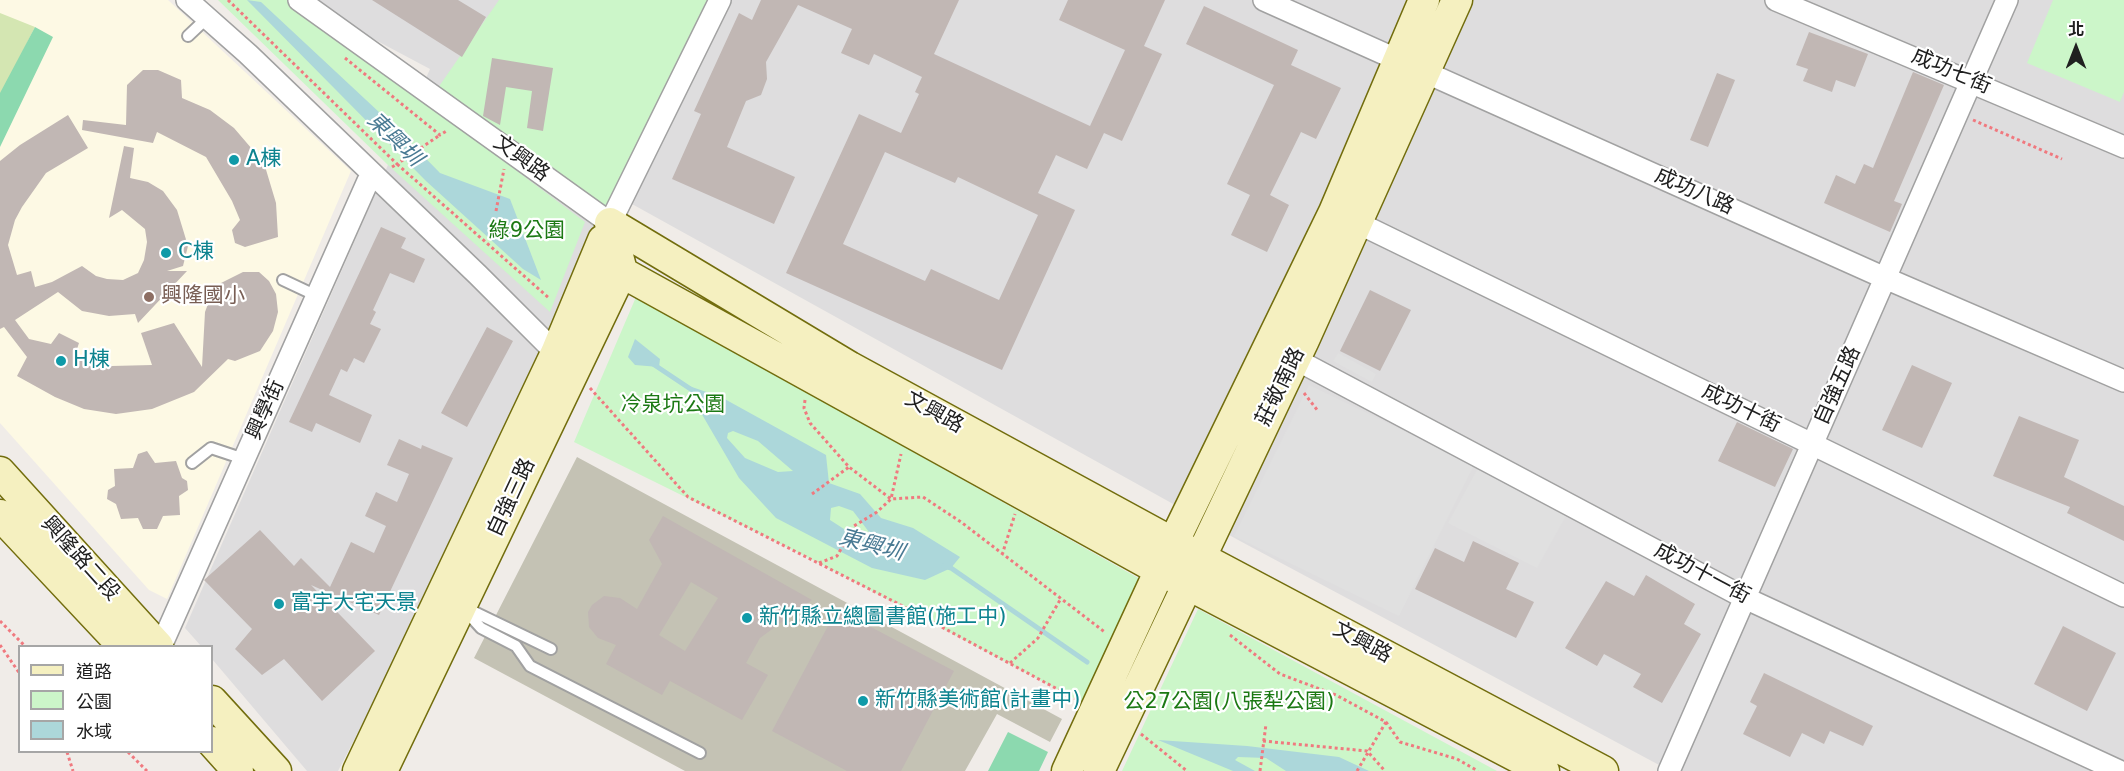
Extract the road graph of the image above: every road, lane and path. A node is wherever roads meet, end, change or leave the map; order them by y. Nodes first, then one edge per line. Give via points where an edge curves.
1 (187, 0) edge
2 (228, 0) edge
3 (299, 0) edge
4 (1264, 0) edge
5 (1424, 0) edge
6 (1457, 0) edge
7 (1776, 0) edge
8 (2007, 0) edge
9 (717, 1) edge
10 (207, 18) junction
11 (188, 36) dead end
12 (1412, 66) junction
13 (1971, 81) junction
14 (1957, 114) junction
15 (440, 135) dead end
16 (2124, 147) edge
17 (2062, 159) dead end
18 (398, 164) junction
19 (375, 177) junction
20 (502, 180) dead end
21 (496, 211) dead end
22 (610, 223) junction
23 (1358, 223) junction
24 (596, 258) junction
25 (622, 272) junction
26 (1885, 278) junction
27 (283, 280) dead end
28 (317, 296) junction
29 (549, 298) dead end
30 (565, 361) junction
31 (1296, 372) junction
32 (2124, 381) edge
33 (806, 393) dead end
34 (1318, 411) dead end
35 (1812, 443) junction
36 (902, 446) dead end
37 (244, 459) junction
38 (192, 464) dead end
39 (849, 467) junction
40 (0, 472) edge
41 (812, 494) dead end
42 (891, 499) junction
43 (1016, 510) dead end
44 (0, 515) edge
45 (1187, 550) junction
46 (1002, 555) junction
47 (819, 563) junction
48 (1173, 577) junction
49 (2124, 596) edge
50 (1745, 598) junction
51 (1060, 600) junction
52 (461, 605) junction
53 (0, 621) edge
54 (1225, 631) dead end
55 (1114, 638) dead end
56 (0, 645) edge
57 (24, 645) edge
58 (122, 645) edge
59 (159, 645) edge
60 (160, 645) edge
61 (551, 649) dead end
62 (1010, 663) junction
63 (18, 671) edge
64 (213, 702) edge
65 (1085, 704) dead end
66 (1386, 722) junction
67 (1266, 724) dead end
68 (1140, 732) dead end
69 (1263, 741) junction
70 (213, 743) edge
71 (1367, 751) junction
72 (67, 753) edge
73 (129, 753) edge
74 (700, 753) dead end
75 (73, 771) edge
76 (147, 771) edge
77 (238, 771) edge
78 (276, 771) edge
79 (358, 771) edge
80 (382, 771) edge
81 (1067, 771) edge
82 (1099, 771) edge
83 (1187, 771) edge
84 (1260, 771) edge
85 (1357, 771) edge
86 (1385, 771) edge
87 (1478, 771) edge
88 (1544, 771) edge
89 (1603, 771) edge
90 (1669, 771) edge
91 (2118, 771) edge

1 - 10 street
2 - 18 path
3 - 22 street, 文興路
4 - 12 street, 成功八路
5 - 12 street, 莊敬南路
6 - 12 street, 莊敬南路
7 - 13 street, 成功七街
8 - 13 street, 自強五路
9 - 22 street, 自強三路
10 - 11 lane
10 - 19 street
12 - 23 street, 莊敬南路
12 - 26 street, 成功八路
12 - 45 street, 莊敬南路 via 1334,212
13 - 14 street, 自強五路
13 - 16 street, 成功七街
14 - 17 path
14 - 26 street, 自強五路
15 - 18 path
18 - 19 path
18 - 29 path
19 - 28 street, 興學街 via 368,182
19 - 30 street
20 - 21 path
22 - 24 street, 自強三路
22 - 25 street
22 - 45 street, 文興路 via 850,368
23 - 31 street, 莊敬南路
23 - 35 street, 成功十街
24 - 25 street, 文興路
24 - 30 street, 自強三路
25 - 30 street, 自強三路
25 - 48 street, 文興路
26 - 32 street, 成功八路
26 - 35 street, 自強五路
27 - 28 lane
28 - 37 street, 興學街
30 - 47 path via 688,497
30 - 52 street, 自強三路
30 - 79 street, 自強三路
31 - 34 path
31 - 45 street, 莊敬南路
31 - 50 street, 成功十一街
33 - 39 path via 804,408 810,423
35 - 49 street, 成功十街
35 - 50 street, 自強五路
36 - 42 path
37 - 38 lane via 211,448
37 - 60 street, 興學街
39 - 41 path
39 - 42 path
40 - 59 street, 興隆路二段
42 - 46 path via 923,497
42 - 47 path via 854,526 837,556
43 - 46 path
44 - 58 street, 興隆路二段
45 - 48 street, 莊敬南路
45 - 89 street, 文興路
46 - 51 path
47 - 62 path
48 - 81 street, 莊敬南路
48 - 82 street, 莊敬南路
48 - 88 street, 文興路
50 - 90 street, 自強五路
50 - 91 street, 成功十一街
51 - 55 path
51 - 62 path via 1038,638
52 - 61 lane
52 - 74 lane via 482,628 516,646 530,666
52 - 80 street, 自強三路
53 - 57 path
54 - 66 path via 1280,674 1336,695
56 - 63 path
62 - 65 path
64 - 78 street
66 - 71 path
66 - 87 path via 1400,742 1457,759
67 - 69 path
68 - 83 path
69 - 71 path
69 - 84 path
70 - 77 street
71 - 85 path
71 - 86 path
72 - 75 path
73 - 76 path

